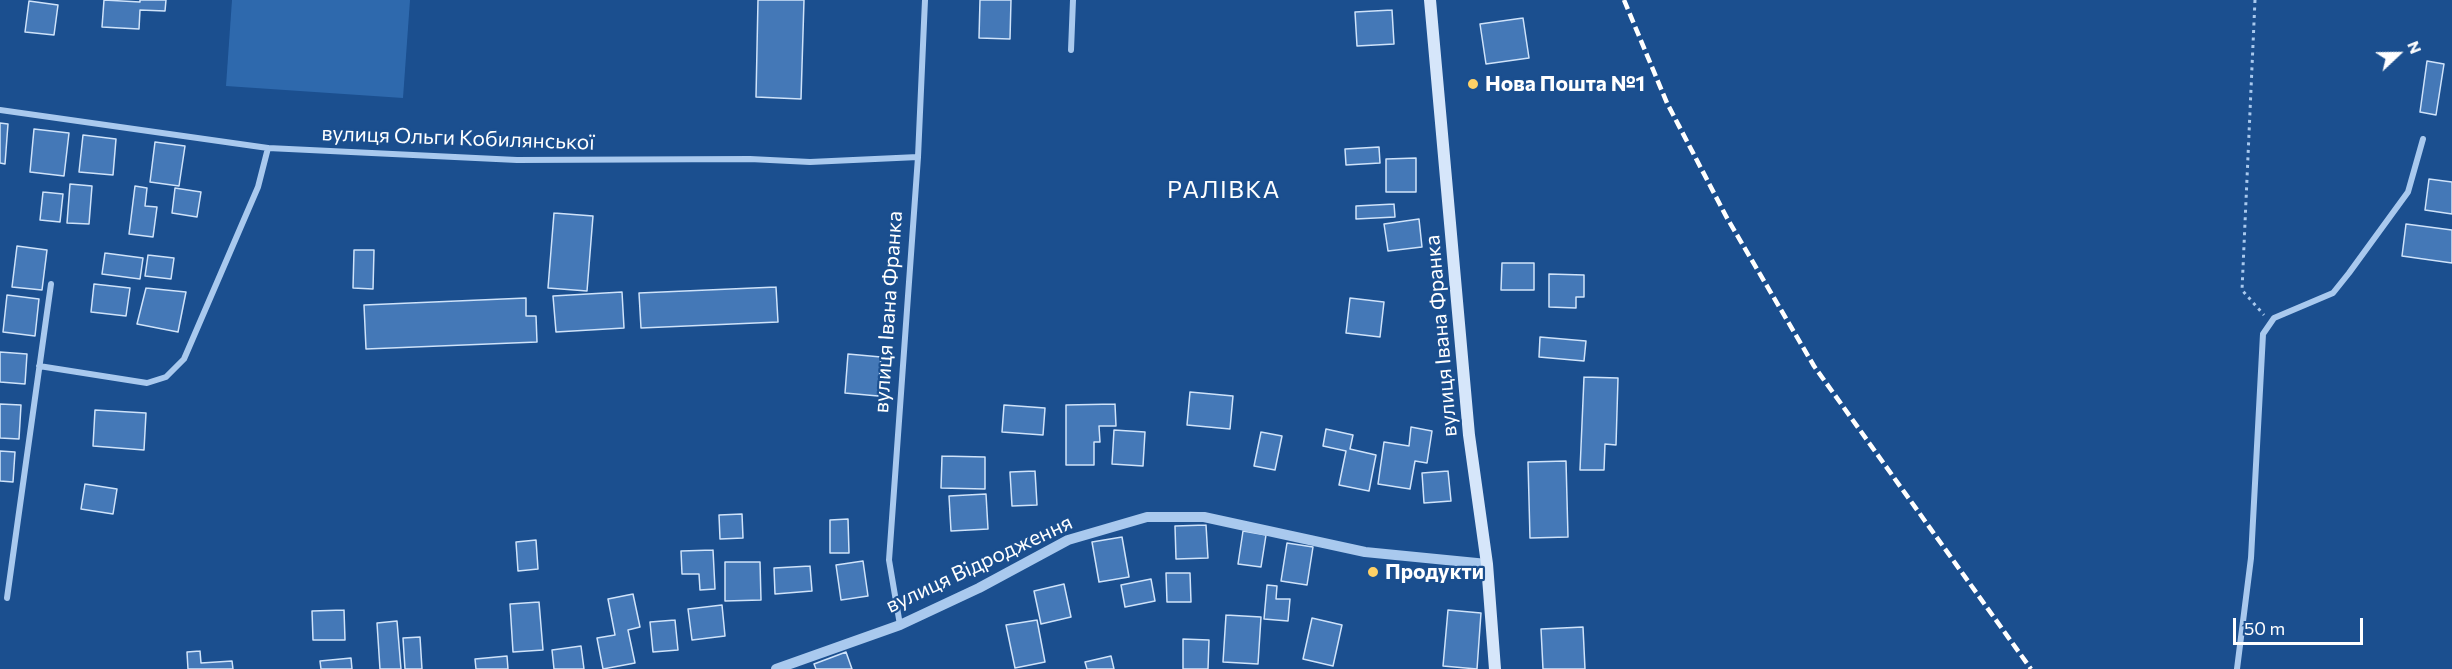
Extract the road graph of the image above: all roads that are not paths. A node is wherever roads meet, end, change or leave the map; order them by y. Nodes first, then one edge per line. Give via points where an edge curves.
1 (925, 0) edge
2 (1073, 0) edge
3 (1430, 0) edge
4 (1071, 50) dead end
5 (0, 110) edge
6 (2423, 139) dead end
7 (268, 148) junction
8 (918, 157) junction
9 (51, 284) dead end
10 (39, 366) junction
11 (1487, 564) junction
12 (7, 598) dead end
13 (900, 625) junction
14 (776, 669) edge
15 (1495, 669) edge
16 (2237, 669) edge

1 - 8 street, вулиця Івана Франка
2 - 4 street
3 - 11 main road, вулиця Івана Франка via 1469,435
5 - 7 street, вулиця Ольги Кобилянської
6 - 16 street via 2408,192 2344,280 2333,293 2274,318 2263,334 2251,558
7 - 8 street, вулиця Ольги Кобилянської via 517,160 810,162
7 - 10 street via 258,187 183,359 166,377 147,383
8 - 13 street, вулиця Івана Франка via 889,560
9 - 10 street
10 - 12 street
11 - 13 street, вулиця Відродження via 1365,552 1204,517 1147,517 1068,540 980,588
11 - 15 main road, вулиця Івана Франка
13 - 14 street, вулиця Відродження

